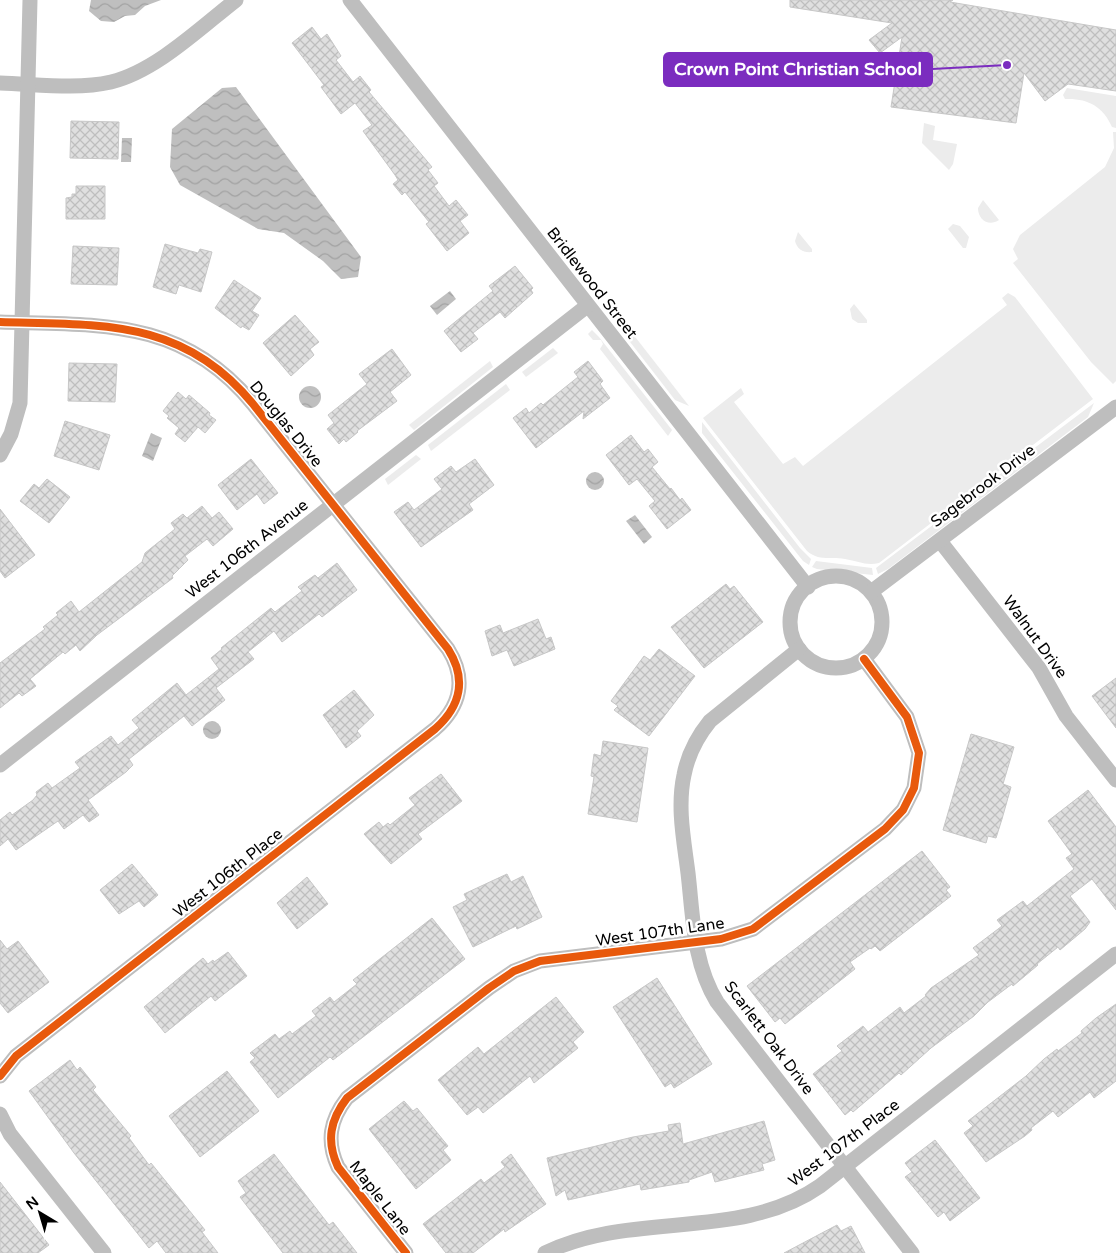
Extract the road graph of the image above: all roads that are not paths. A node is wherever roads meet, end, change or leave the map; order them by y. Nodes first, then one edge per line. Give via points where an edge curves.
1 (30, 0) edge
2 (236, 0) edge
3 (350, 0) edge
4 (0, 83) edge
5 (28, 83) junction
6 (587, 306) junction
7 (0, 322) edge
8 (23, 322) junction
9 (1116, 406) edge
10 (0, 455) edge
11 (333, 505) junction
12 (940, 541) junction
13 (808, 587) junction
14 (871, 592) junction
15 (799, 648) junction
16 (864, 659) junction
17 (459, 684) joint
18 (0, 765) edge
19 (1116, 780) edge
20 (696, 943) junction
21 (1116, 954) edge
22 (0, 1076) edge
23 (0, 1114) edge
24 (330, 1129) joint
25 (844, 1167) junction
26 (104, 1253) edge
27 (406, 1253) edge
28 (545, 1253) edge
29 (912, 1253) edge

1 - 5 street
2 - 5 street via 152,65 128,77 92,85
3 - 6 street, Bridlewood Street
4 - 5 street
5 - 8 street
6 - 11 street, West 106th Avenue
6 - 13 street, Bridlewood Street
7 - 8 street, Douglas Drive
8 - 10 street via 20,403 11,434
8 - 11 street, Douglas Drive via 114,326 152,334 182,346 218,369 241,390
9 - 12 street, Sagebrook Drive
11 - 17 street, Douglas Drive via 448,650 455,661
11 - 18 street, West 106th Avenue
12 - 14 street, Sagebrook Drive
12 - 19 street, Walnut Drive via 1039,668 1066,716
13 - 14 street via 823,578 840,577 857,582
13 - 15 street via 796,600 791,616 792,633
14 - 16 street via 880,608 882,627 876,645
15 - 16 street via 812,661 829,668 847,667
15 - 20 street, Scarlett Oak Drive via 710,721 699,734 687,761 681,790 682,819
16 - 20 street, West 107th Lane via 907,717 916,741 919,753 917,776 903,810 885,830 767,920 737,935
17 - 22 street, West 106th Place via 456,705 448,718 16,1056
20 - 24 street, West 107th Lane via 547,960 514,971 347,1098
20 - 25 street, Scarlett Oak Drive via 703,972 717,1002
21 - 25 street, West 107th Place
23 - 26 street via 23,1152
24 - 27 street, Maple Lane via 331,1146 338,1167
25 - 28 street, West 107th Place via 808,1195 771,1211 599,1234
25 - 29 street, Scarlett Oak Drive

